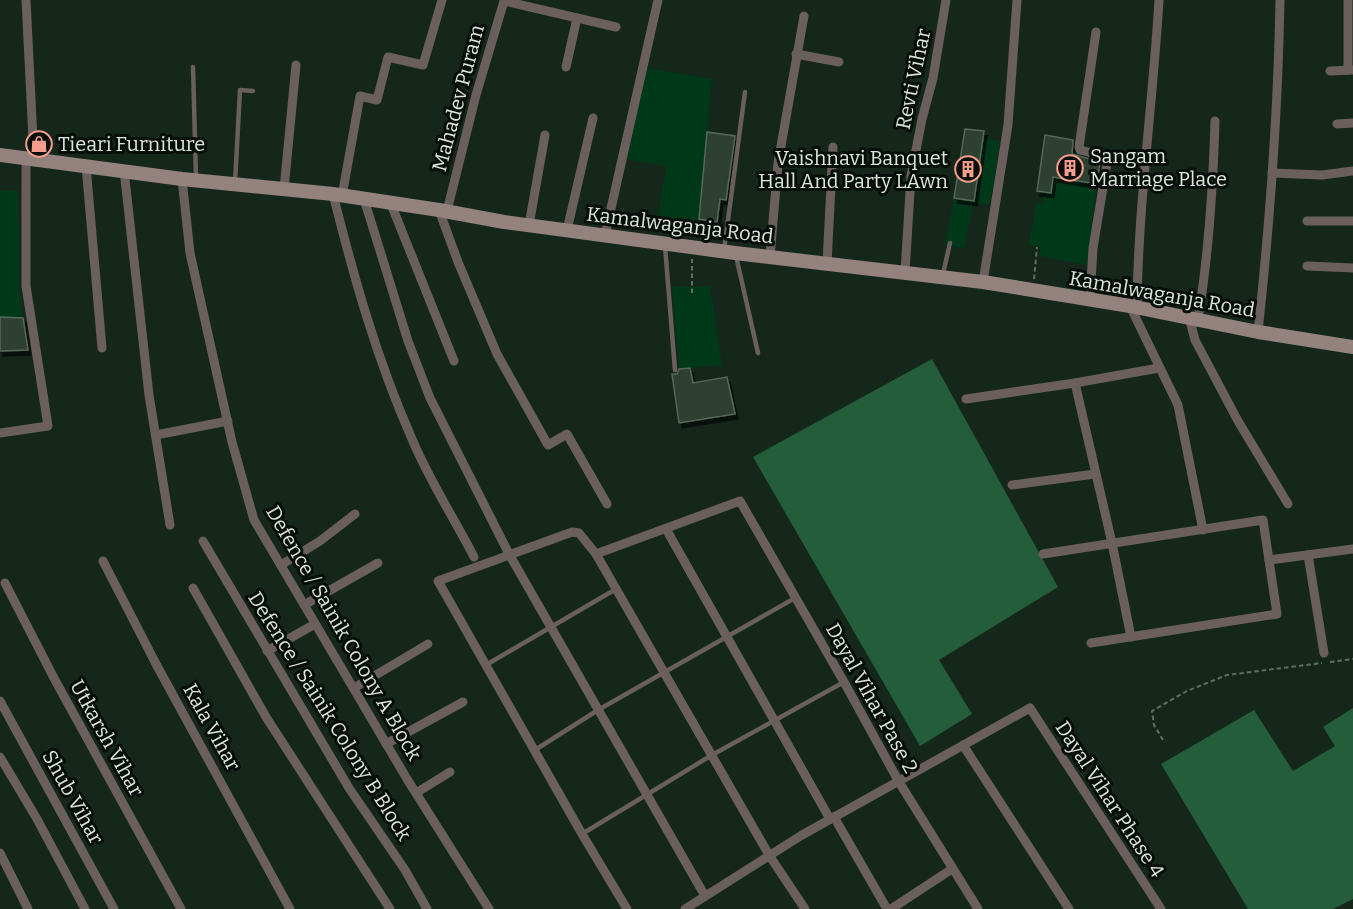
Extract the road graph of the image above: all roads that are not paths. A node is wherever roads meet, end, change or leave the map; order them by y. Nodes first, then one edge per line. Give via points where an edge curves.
1 (26, 0) edge
2 (442, 0) edge
3 (658, 0) edge
4 (946, 0) edge
5 (1017, 0) edge
6 (1159, 0) edge
7 (1280, 0) edge
8 (1348, 0) edge
9 (804, 16) dead end
10 (577, 18) junction
11 (616, 27) dead end
12 (1096, 32) dead end
13 (796, 54) junction
14 (839, 62) dead end
15 (296, 65) dead end
16 (193, 67) dead end
17 (566, 67) dead end
18 (1350, 70) edge
19 (1330, 71) dead end
20 (253, 91) dead end
21 (745, 92) dead end
22 (593, 118) dead end
23 (1215, 121) dead end
24 (1353, 123) edge
25 (1337, 124) dead end
26 (545, 135) dead end
27 (833, 147) dead end
28 (0, 154) edge
29 (30, 159) junction
30 (86, 165) junction
31 (124, 171) junction
32 (1353, 171) edge
33 (1272, 173) junction
34 (189, 179) junction
35 (235, 184) junction
36 (284, 189) junction
37 (338, 195) junction
38 (364, 199) junction
39 (391, 204) junction
40 (443, 210) junction
41 (1307, 221) dead end
42 (1353, 221) edge
43 (529, 225) junction
44 (567, 230) junction
45 (605, 235) junction
46 (665, 243) junction
47 (950, 243) dead end
48 (729, 252) junction
49 (770, 256) junction
50 (827, 263) junction
51 (1307, 266) dead end
52 (1353, 267) edge
53 (905, 272) junction
54 (943, 277) junction
55 (983, 282) junction
56 (1090, 300) junction
57 (1133, 307) junction
58 (1194, 318) junction
59 (1258, 332) junction
60 (1353, 347) edge
61 (102, 348) dead end
62 (758, 353) dead end
63 (454, 361) dead end
64 (1159, 368) junction
65 (675, 370) dead end
66 (1076, 383) junction
67 (966, 399) dead end
68 (228, 421) junction
69 (0, 433) edge
70 (156, 435) junction
71 (1095, 474) junction
72 (1012, 485) dead end
73 (608, 504) dead end
74 (1288, 504) dead end
75 (355, 514) dead end
76 (170, 525) dead end
77 (666, 530) junction
78 (1203, 530) junction
79 (203, 541) dead end
80 (1112, 543) junction
81 (1353, 549) edge
82 (509, 554) junction
83 (596, 554) junction
84 (1043, 554) dead end
85 (1308, 555) junction
86 (474, 557) dead end
87 (1269, 560) junction
88 (103, 561) dead end
89 (378, 563) dead end
90 (281, 565) junction
91 (5, 583) dead end
92 (193, 588) dead end
93 (616, 589) junction
94 (795, 598) junction
95 (304, 605) junction
96 (315, 624) junction
97 (550, 628) junction
98 (726, 636) junction
99 (1131, 637) junction
100 (1091, 643) dead end
101 (428, 644) dead end
102 (267, 651) junction
103 (1324, 653) dead end
104 (486, 665) junction
105 (664, 672) junction
106 (844, 682) junction
107 (354, 688) junction
108 (0, 701) edge
109 (463, 702) dead end
110 (598, 710) junction
111 (774, 721) junction
112 (386, 744) junction
113 (963, 745) junction
114 (535, 750) junction
115 (712, 755) junction
116 (0, 757) edge
117 (450, 772) dead end
118 (899, 782) junction
119 (416, 794) junction
120 (647, 795) junction
121 (832, 818) junction
122 (582, 834) junction
123 (0, 854) edge
124 (769, 855) junction
125 (952, 869) junction
126 (705, 896) junction
127 (697, 906) edge
128 (28, 909) edge
129 (85, 909) edge
130 (114, 909) edge
131 (181, 909) edge
132 (290, 909) edge
133 (390, 909) edge
134 (427, 909) edge
135 (489, 909) edge
136 (627, 909) edge
137 (686, 909) edge
138 (805, 909) edge
139 (889, 909) edge
140 (978, 909) edge
141 (1069, 909) edge
142 (1161, 909) edge

1 - 29 street
2 - 37 street via 423,65 388,57 377,100 360,96
3 - 45 street
4 - 53 street, Revti Vihar via 911,176
5 - 55 street via 1008,125
6 - 57 street
7 - 33 street
8 - 18 street
9 - 13 street
10 - 11 street, Mahadev Puram
10 - 17 street
10 - 40 street, Mahadev Puram via 504,1
12 - 56 street via 1078,147 1108,157 1093,248
13 - 14 street
13 - 49 street via 778,163
15 - 36 street
16 - 34 lane
18 - 19 street
20 - 35 lane via 240,90
21 - 48 lane
22 - 44 street
23 - 58 street via 1207,262
24 - 25 street
26 - 43 street
27 - 50 street
28 - 29 main road, Kamalwaganja Road
29 - 30 main road, Kamalwaganja Road
29 - 69 street via 26,286 48,426
30 - 31 main road, Kamalwaganja Road
30 - 61 street
31 - 34 main road, Kamalwaganja Road
31 - 70 street
32 - 33 street via 1322,175
33 - 59 street
34 - 35 main road, Kamalwaganja Road
34 - 68 street, Defence / Sainik Colony A Block via 190,252
35 - 36 main road, Kamalwaganja Road
36 - 37 main road, Kamalwaganja Road
37 - 38 main road, Kamalwaganja Road
37 - 86 street via 355,281 390,389 413,442
38 - 39 main road, Kamalwaganja Road
38 - 82 street via 408,342 430,398
39 - 40 main road, Kamalwaganja Road
39 - 63 street
40 - 43 main road, Kamalwaganja Road
40 - 73 street via 458,262 497,354 548,445 567,434
41 - 42 street
43 - 44 main road, Kamalwaganja Road
44 - 45 main road, Kamalwaganja Road
45 - 46 main road, Kamalwaganja Road
46 - 48 main road, Kamalwaganja Road
46 - 65 lane
47 - 54 lane
48 - 49 main road, Kamalwaganja Road
48 - 62 lane
49 - 50 main road, Kamalwaganja Road
50 - 53 main road, Kamalwaganja Road
51 - 52 street
53 - 54 main road, Kamalwaganja Road
54 - 55 main road, Kamalwaganja Road
55 - 56 main road, Kamalwaganja Road
56 - 57 main road, Kamalwaganja Road
57 - 58 main road, Kamalwaganja Road
57 - 64 street
58 - 59 main road, Kamalwaganja Road
58 - 74 street via 1195,340
59 - 60 main road, Kamalwaganja Road
64 - 66 street
64 - 78 street via 1178,405
66 - 67 street
66 - 71 street
68 - 70 street
68 - 90 street, Defence / Sainik Colony A Block via 254,520
70 - 76 street
71 - 72 street
71 - 80 street
75 - 90 street
77 - 83 street
77 - 94 street, Dayal Vihar Pase 2 via 740,501
77 - 98 street
78 - 80 street
78 - 87 street via 1263,520
79 - 102 street, Defence / Sainik Colony B Block
80 - 84 street
80 - 99 street
81 - 85 street
82 - 83 street via 572,532 579,533
82 - 97 street
82 - 104 street via 438,581
83 - 93 street
85 - 87 street
85 - 103 street
87 - 99 street via 1277,614
88 - 132 street, Kala Vihar
89 - 95 street
90 - 95 street, Defence / Sainik Colony A Block
91 - 131 street, Utkarsh Vihar
92 - 133 street via 266,717
93 - 97 lane
93 - 105 street
94 - 98 lane
94 - 106 street, Dayal Vihar Pase 2
95 - 96 street, Defence / Sainik Colony A Block
96 - 102 street
96 - 107 street, Defence / Sainik Colony A Block
97 - 104 lane
97 - 110 street
98 - 105 lane
98 - 111 street
99 - 100 street
101 - 107 street
102 - 134 street, Defence / Sainik Colony B Block
104 - 114 street
105 - 110 lane
105 - 115 street
106 - 111 lane
106 - 118 street, Dayal Vihar Pase 2
107 - 112 street, Defence / Sainik Colony A Block
108 - 130 street, Shub Vihar
109 - 112 street
110 - 114 lane
110 - 120 street
111 - 115 lane
111 - 121 street
112 - 119 street, Defence / Sainik Colony A Block
113 - 118 street
113 - 141 street
113 - 142 street, Dayal Vihar Phase 4 via 1030,708
114 - 122 street
115 - 120 lane
115 - 124 street
116 - 129 street
117 - 119 street
118 - 121 street
118 - 125 street, Dayal Vihar Pase 2
119 - 135 street, Defence / Sainik Colony A Block
120 - 122 lane
120 - 126 street
121 - 124 street
121 - 139 street
122 - 136 street
123 - 128 street
124 - 126 street
124 - 138 street
125 - 139 street
125 - 140 street, Dayal Vihar Pase 2
126 - 127 street
127 - 137 street

